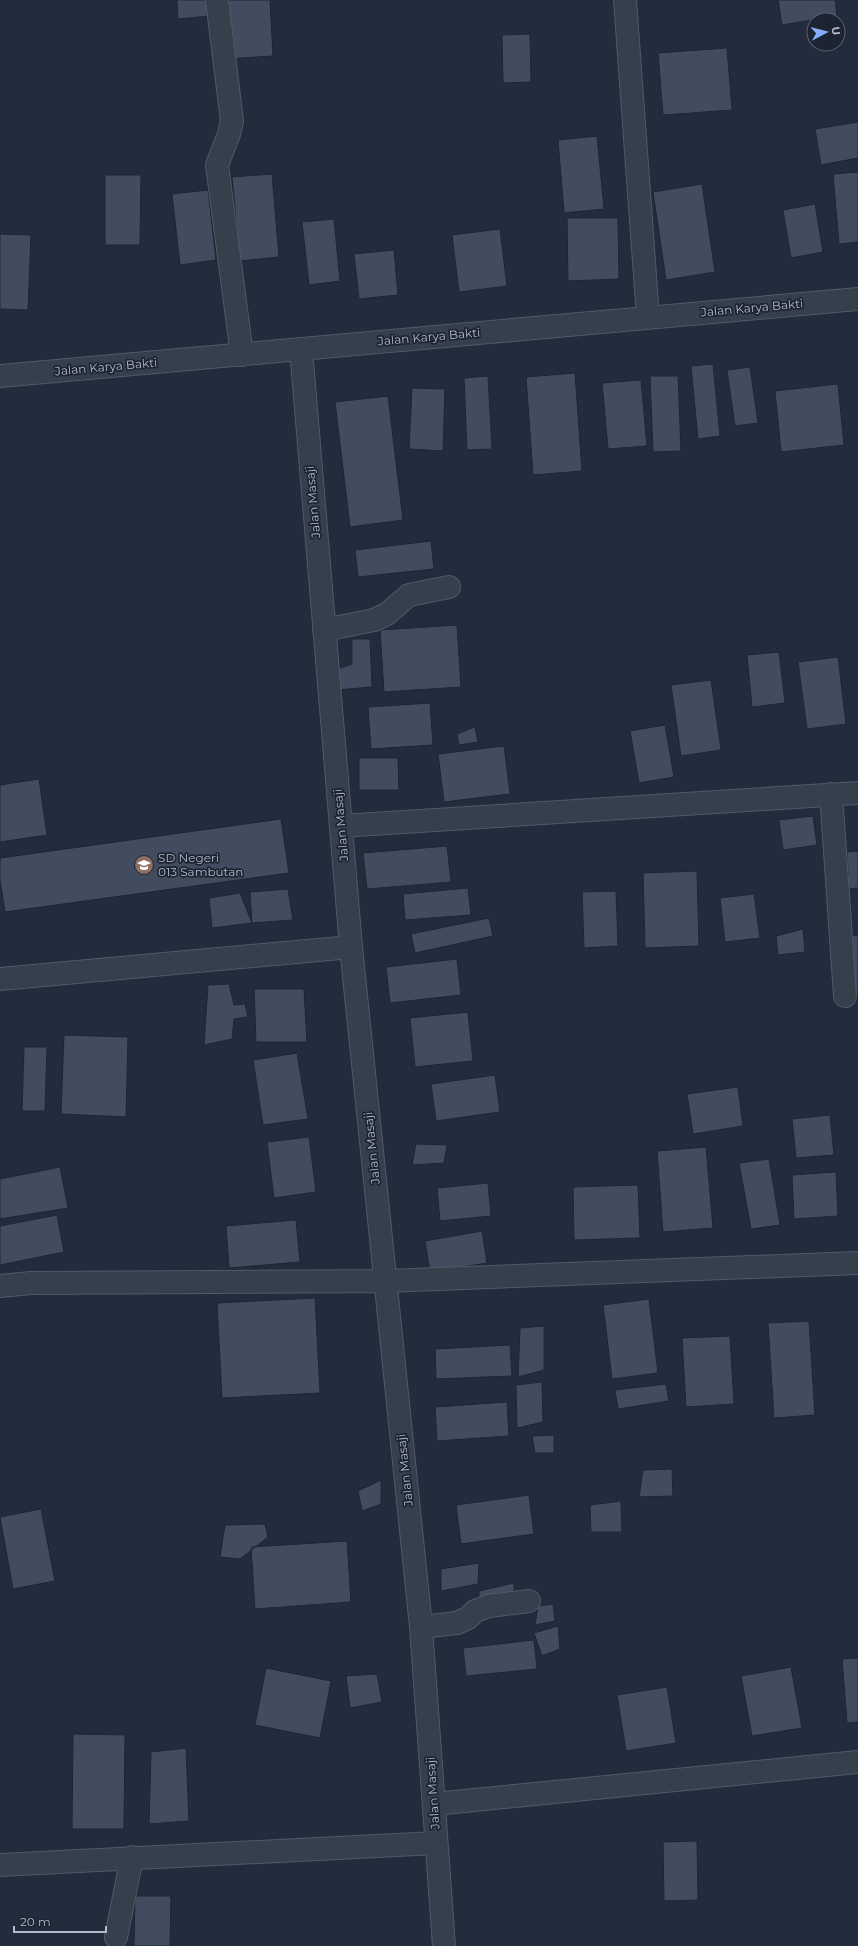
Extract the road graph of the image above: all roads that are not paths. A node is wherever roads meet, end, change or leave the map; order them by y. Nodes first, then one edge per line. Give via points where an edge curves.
1 (216, 0) edge
2 (624, 0) edge
3 (858, 299) edge
4 (648, 317) junction
5 (300, 349) junction
6 (242, 355) junction
7 (0, 376) edge
8 (449, 588) dead end
9 (324, 630) junction
10 (858, 793) edge
11 (830, 794) junction
12 (341, 826) junction
13 (351, 947) junction
14 (0, 979) edge
15 (845, 996) dead end
16 (858, 1263) edge
17 (386, 1281) junction
18 (0, 1286) edge
19 (529, 1601) dead end
20 (421, 1627) junction
21 (858, 1762) edge
22 (434, 1804) junction
23 (436, 1843) junction
24 (132, 1857) junction
25 (0, 1865) edge
26 (116, 1938) dead end
27 (444, 1946) edge

1 - 6 street via 232,121 216,165
2 - 4 street
3 - 4 street, Jalan Karya Bakti
4 - 5 street, Jalan Karya Bakti
5 - 6 street, Jalan Karya Bakti
5 - 9 street, Jalan Masaji
6 - 7 street, Jalan Karya Bakti
8 - 9 street via 409,595 387,614 374,620
9 - 12 street, Jalan Masaji
10 - 11 street
11 - 12 street
11 - 15 street
12 - 13 street, Jalan Masaji
13 - 14 street
13 - 17 street, Jalan Masaji
16 - 17 street
17 - 18 street via 37,1282
17 - 20 street, Jalan Masaji
19 - 20 street via 489,1606 475,1611 457,1623
20 - 22 street, Jalan Masaji
21 - 22 street
22 - 23 street, Jalan Masaji
23 - 24 street
23 - 27 street, Jalan Masaji
24 - 25 street
24 - 26 street

